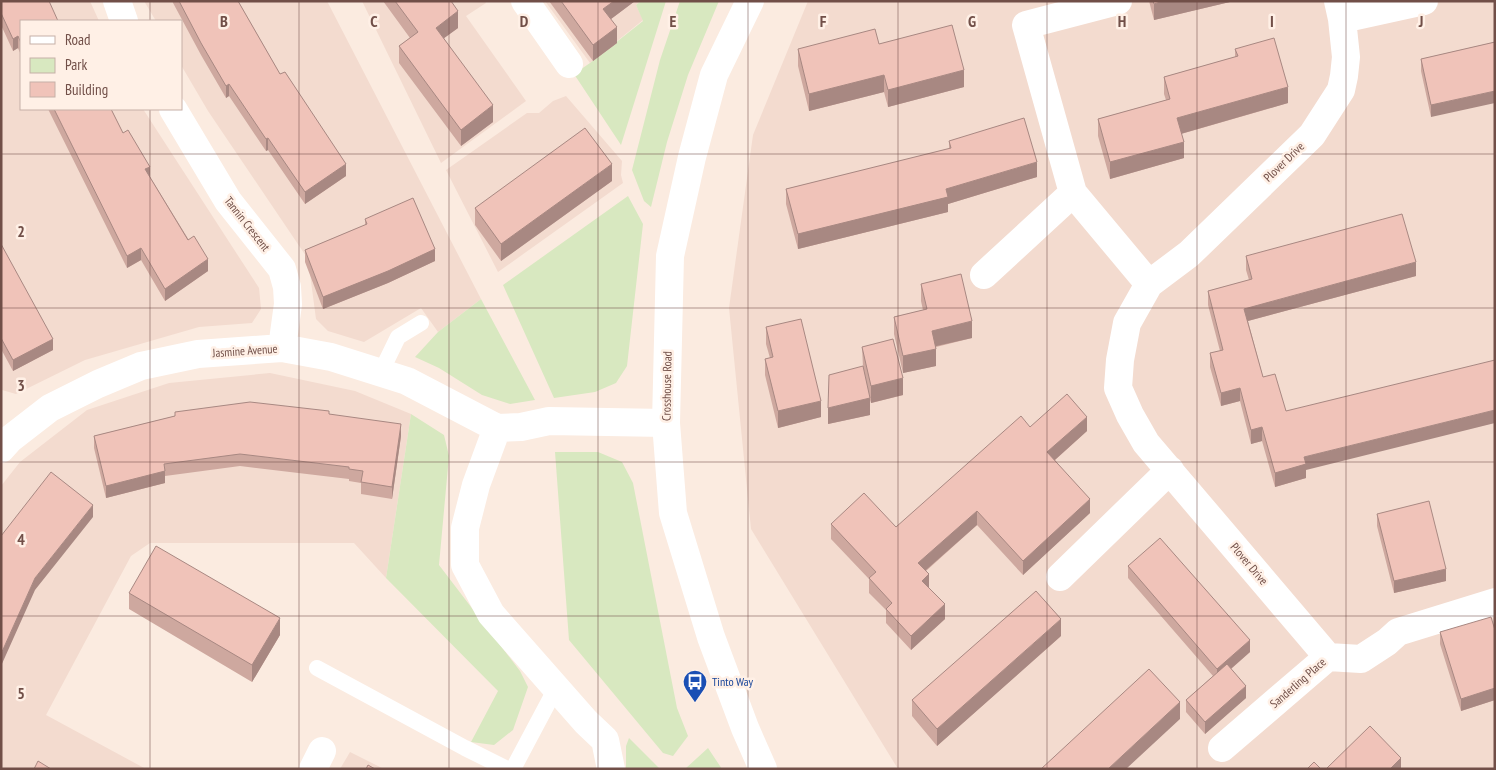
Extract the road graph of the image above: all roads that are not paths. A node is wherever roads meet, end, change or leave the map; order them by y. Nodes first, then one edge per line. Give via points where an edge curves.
1 (117, 1) edge
2 (524, 1) edge
3 (750, 1) edge
4 (1118, 1) edge
5 (1424, 1) edge
6 (1340, 10) edge
7 (124, 20) edge
8 (569, 64) dead end
9 (173, 110) edge
10 (1072, 193) junction
11 (984, 275) dead end
12 (1149, 284) junction
13 (421, 323) dead end
14 (282, 348) junction
15 (381, 372) junction
16 (666, 423) junction
17 (498, 428) junction
18 (4, 438) edge
19 (1170, 470) junction
20 (1060, 577) dead end
21 (1495, 602) edge
22 (1328, 657) junction
23 (317, 668) dead end
24 (556, 688) junction
25 (1222, 748) dead end
26 (507, 769) edge
27 (514, 769) edge
28 (611, 769) edge
29 (763, 769) edge

1 - 7 street
2 - 8 street
3 - 16 street, Crosshouse Road via 714,75 670,256
4 - 10 street via 1026,25
5 - 6 street
6 - 12 street, Plover Drive via 1346,58 1341,90 1312,135 1188,254
9 - 14 street, Tannin Crescent via 228,201 282,269 288,304
10 - 11 street
10 - 12 street
12 - 19 street, Plover Drive via 1127,323 1118,388 1146,442
13 - 15 lane via 398,337
14 - 15 street, Jasmine Avenue via 331,357
14 - 18 street, Jasmine Avenue via 198,354 141,366 50,408
15 - 17 street, Jasmine Avenue via 407,381
16 - 17 street via 549,421
16 - 29 street, Crosshouse Road via 673,513 711,637
17 - 24 street via 476,485 465,528 465,565 491,614
19 - 20 street
19 - 22 street, Plover Drive
21 - 22 street, Sanderling Place via 1398,632 1361,659
22 - 25 street, Sanderling Place
23 - 26 lane
24 - 27 lane
24 - 28 street via 605,740

